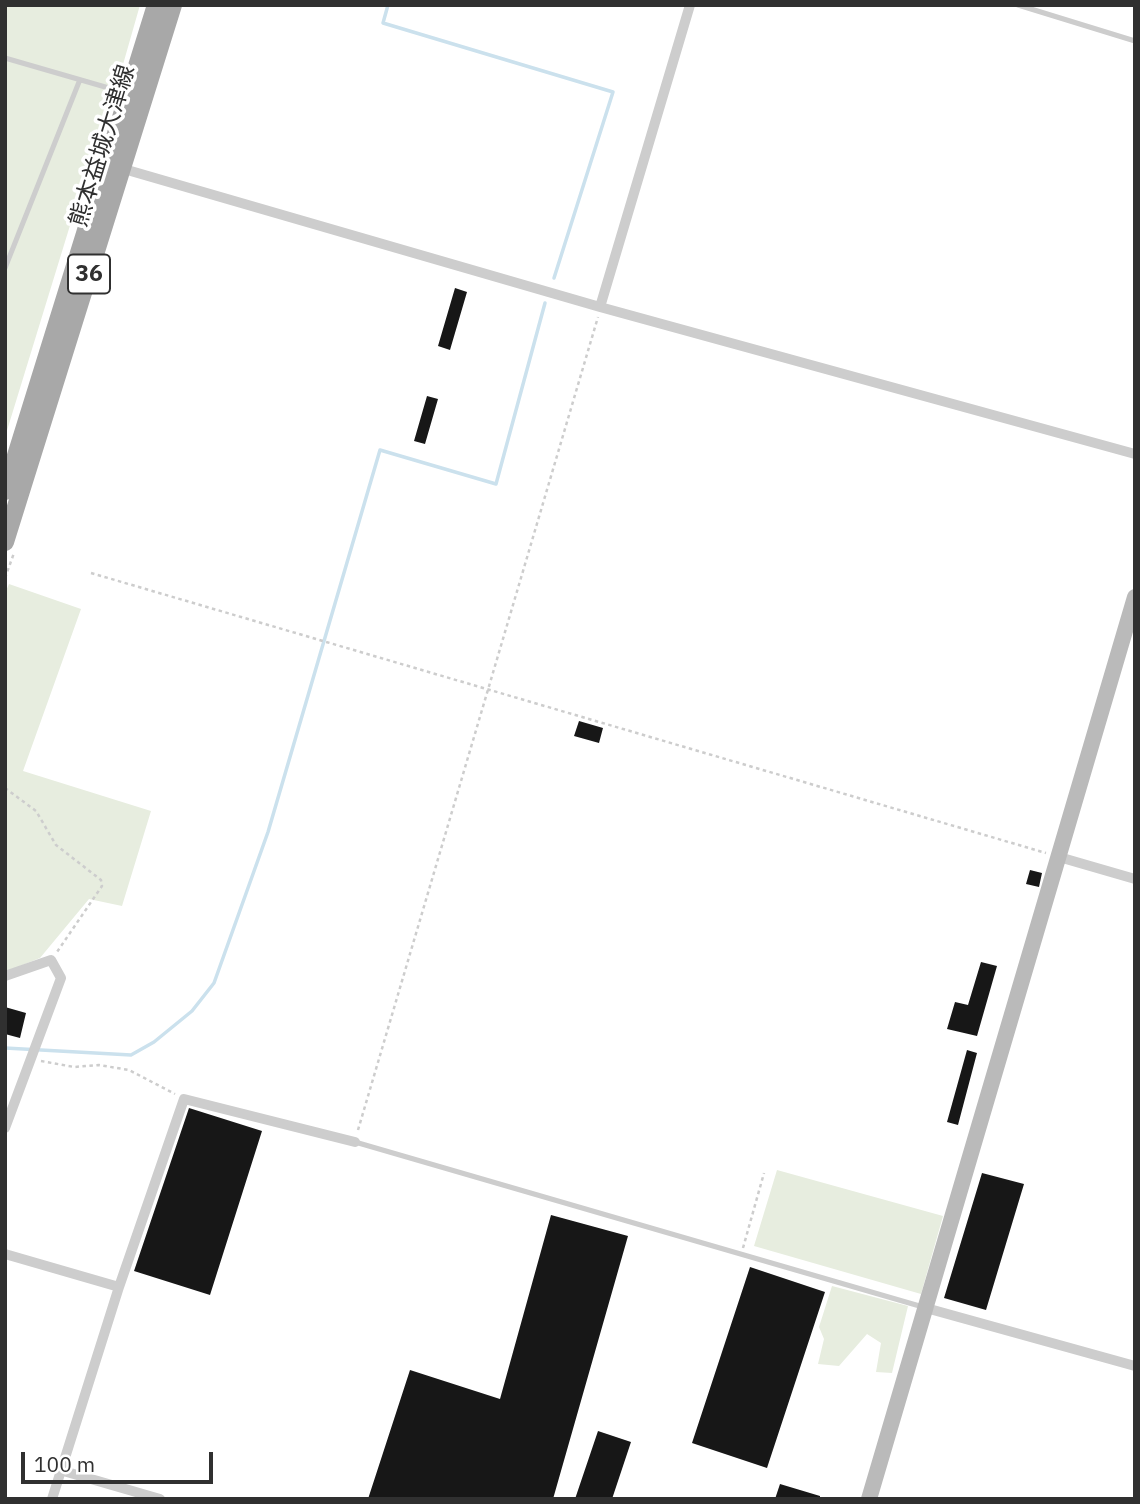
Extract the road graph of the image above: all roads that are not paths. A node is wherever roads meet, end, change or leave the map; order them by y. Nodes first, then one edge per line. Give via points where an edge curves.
1 (156, 5) edge
2 (173, 5) edge
3 (690, 5) edge
4 (1018, 5) edge
5 (1135, 41) edge
6 (5, 58) edge
7 (79, 82) junction
8 (129, 94) junction
9 (115, 167) junction
10 (5, 268) edge
11 (600, 307) junction
12 (1135, 454) edge
13 (5, 491) edge
14 (5, 542) edge
15 (1135, 597) edge
16 (1059, 857) junction
17 (1135, 879) edge
18 (5, 976) edge
19 (5, 1128) edge
20 (355, 1142) joint
21 (5, 1254) edge
22 (119, 1287) junction
23 (926, 1308) junction
24 (1135, 1366) edge
25 (60, 1470) junction
26 (52, 1499) edge
27 (160, 1499) edge
28 (869, 1499) edge

1 - 8 main road, 熊本益城大津線 / 36
2 - 9 main road, 熊本益城大津線 / 36
3 - 11 street
4 - 5 lane
6 - 7 lane
7 - 8 lane
7 - 10 lane
8 - 9 main road, 熊本益城大津線 / 36
9 - 11 street
9 - 13 main road, 熊本益城大津線 / 36
9 - 14 main road, 熊本益城大津線 / 36
11 - 12 street
15 - 16 street
16 - 17 street
16 - 23 street
18 - 19 street via 51,960 61,978
20 - 22 street via 184,1099
20 - 23 lane
21 - 22 street
22 - 25 street
23 - 24 street
23 - 28 street
25 - 26 street
25 - 27 street

